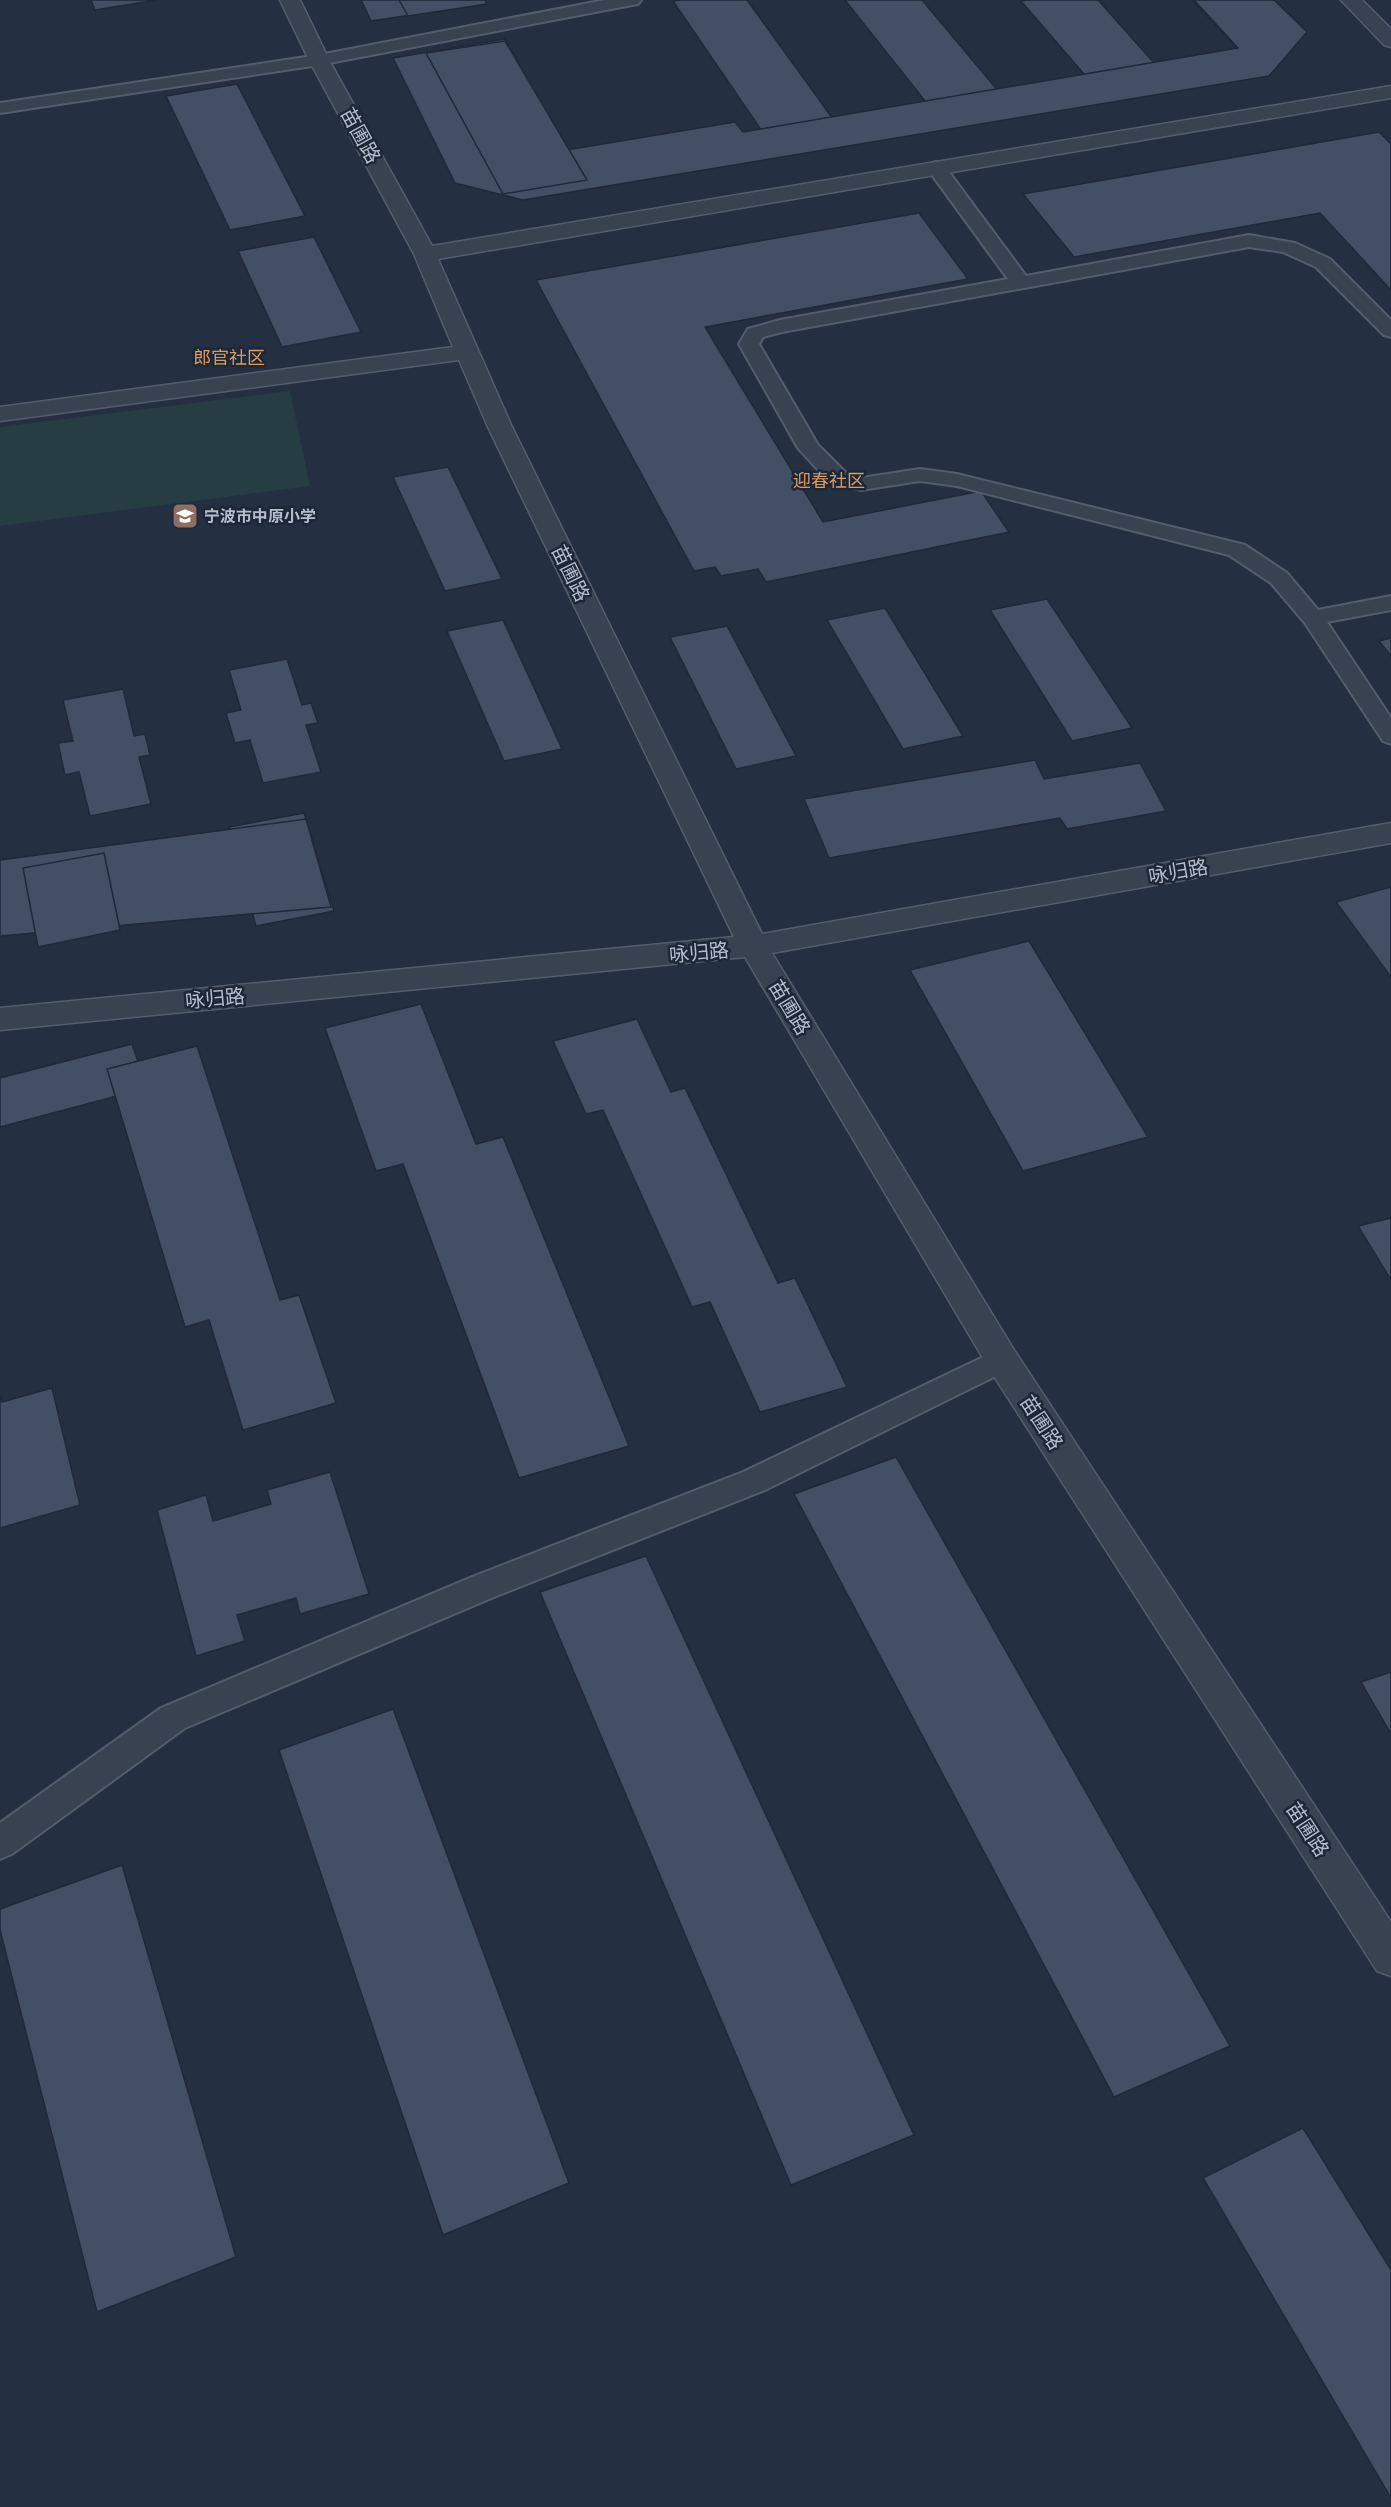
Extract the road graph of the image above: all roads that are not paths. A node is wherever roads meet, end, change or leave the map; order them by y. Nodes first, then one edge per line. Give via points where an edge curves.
1 (290, 0) edge
2 (632, 0) edge
3 (1351, 0) edge
4 (1391, 41) edge
5 (319, 60) junction
6 (1391, 92) edge
7 (0, 108) edge
8 (936, 168) junction
9 (425, 254) junction
10 (1021, 283) junction
11 (1391, 331) edge
12 (468, 352) junction
13 (0, 414) edge
14 (1391, 603) edge
15 (1313, 618) junction
16 (1391, 736) edge
17 (1391, 833) edge
18 (753, 946) junction
19 (0, 1019) edge
20 (1002, 1360) junction
21 (0, 1843) edge
22 (1391, 1957) edge

1 - 5 street, 苗圃路
2 - 5 lane
3 - 4 street
5 - 7 lane
5 - 9 street, 苗圃路
6 - 8 street
8 - 9 street
8 - 10 lane
9 - 12 street, 苗圃路
10 - 11 lane via 1249,242 1288,247 1323,263
10 - 15 lane via 780,326 755,333 749,344 809,448 838,478 861,484 920,475 957,480 1237,550 1279,578
12 - 13 street
12 - 18 street, 苗圃路
14 - 15 lane
15 - 16 lane
17 - 18 street, 咏归路
18 - 19 street, 咏归路
18 - 20 street, 苗圃路
20 - 21 lane via 754,1481 483,1587 172,1719
20 - 22 street, 苗圃路

